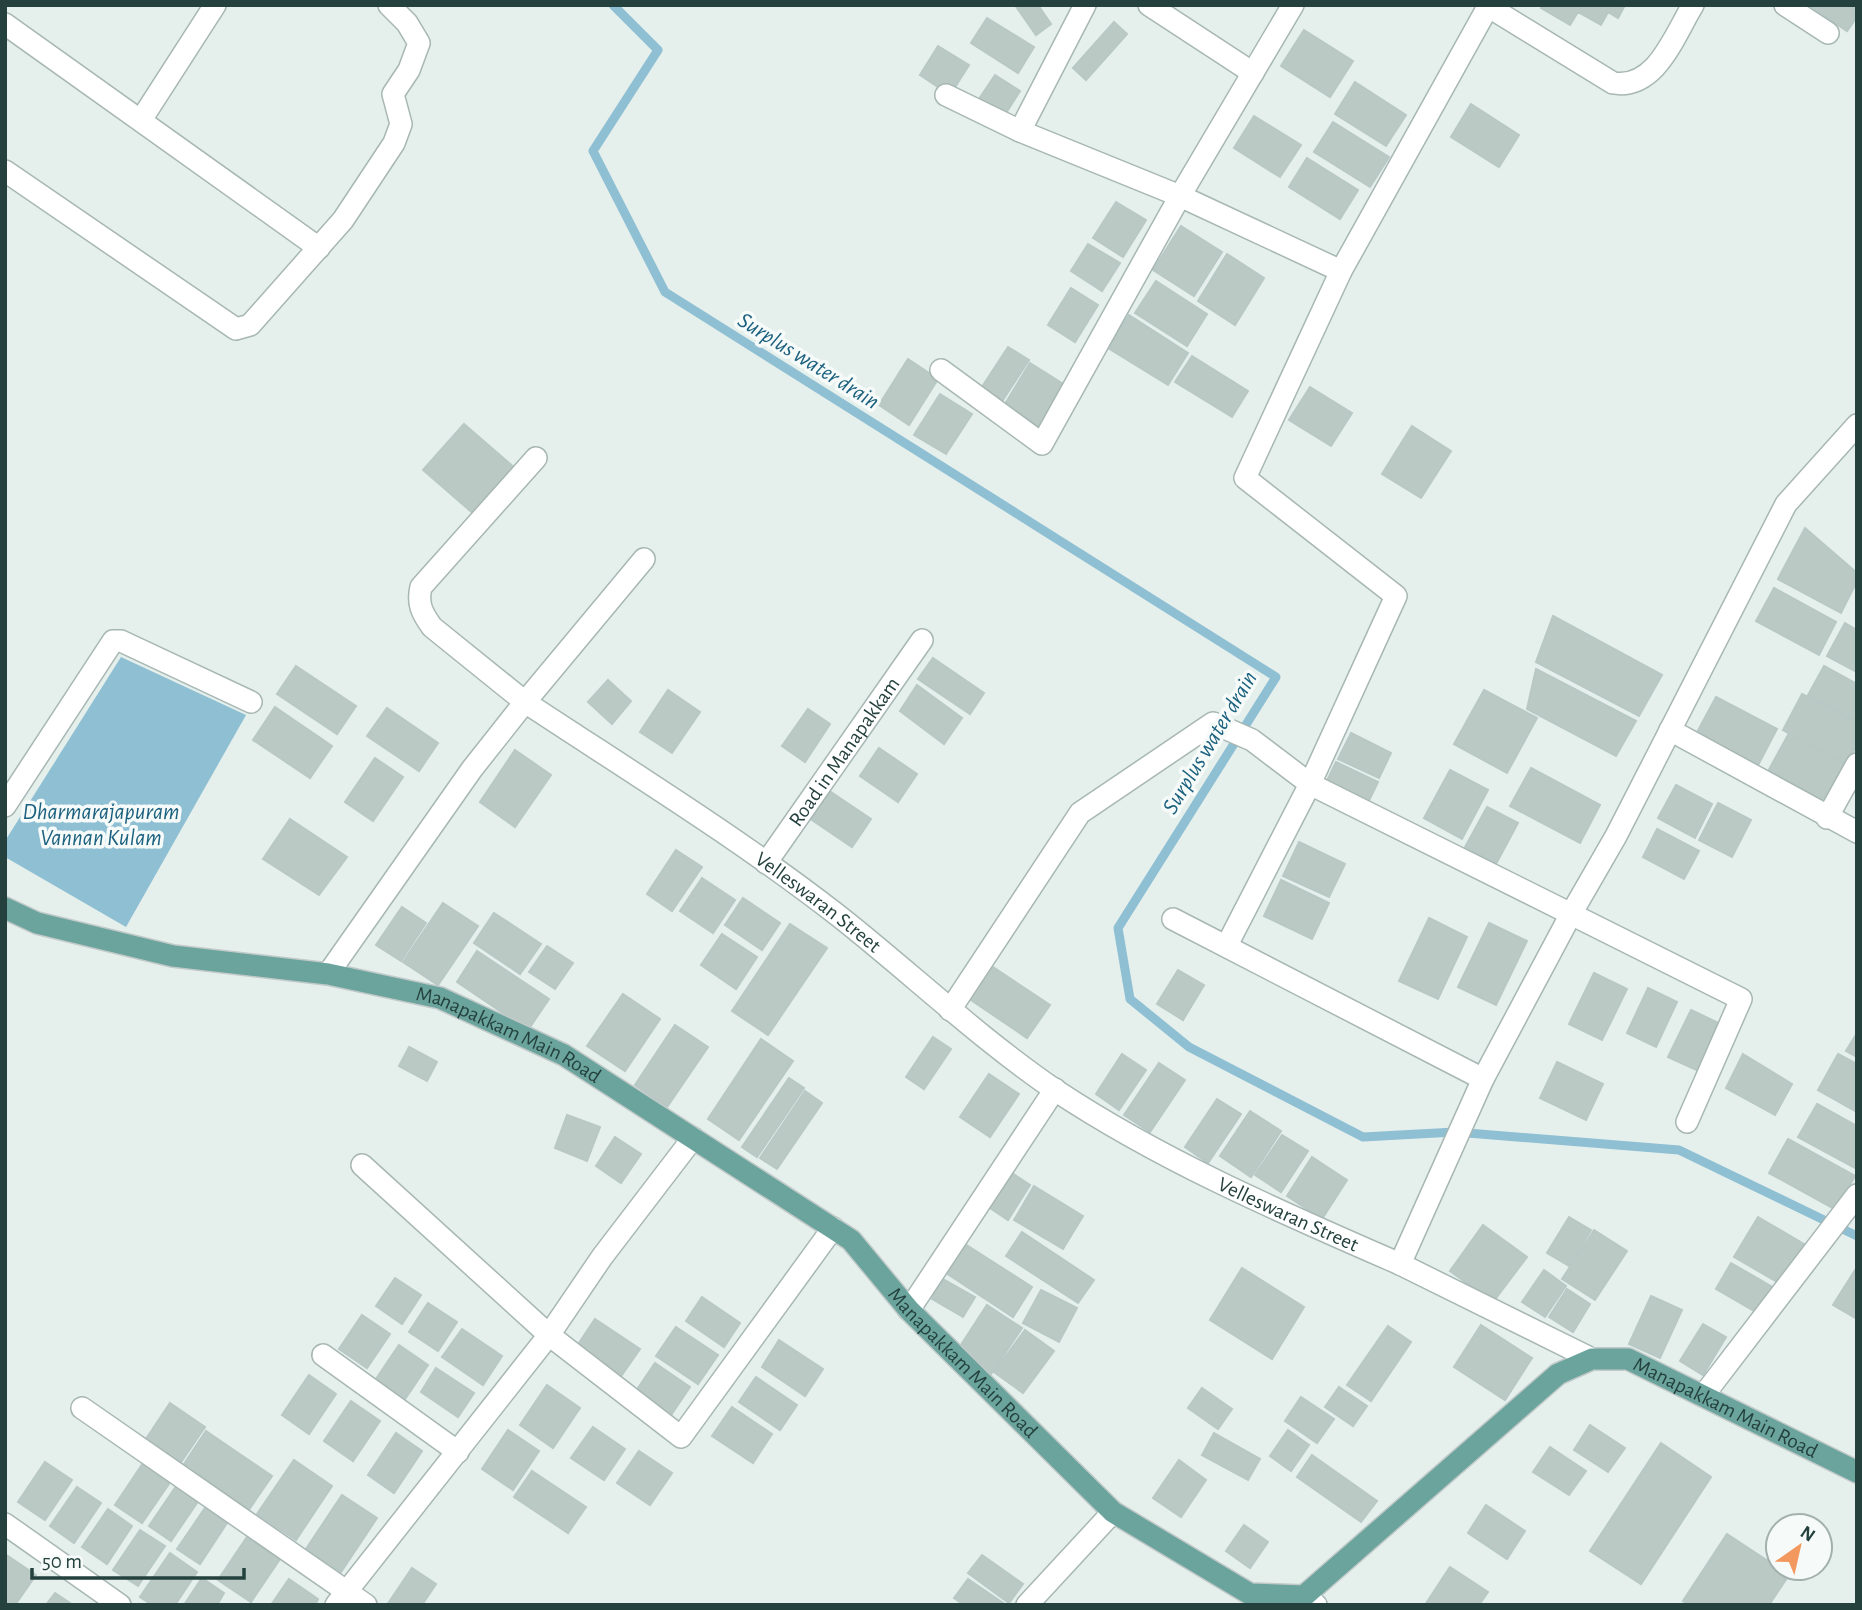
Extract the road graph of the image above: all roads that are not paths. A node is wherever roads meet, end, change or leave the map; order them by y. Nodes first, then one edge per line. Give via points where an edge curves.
1 (215, 5) edge
2 (389, 5) edge
3 (1085, 5) edge
4 (1149, 5) edge
5 (1293, 5) edge
6 (1693, 5) edge
7 (1785, 5) edge
8 (1488, 6) edge
9 (5, 24) edge
10 (1828, 33) dead end
11 (1253, 73) junction
12 (946, 95) dead end
13 (141, 120) junction
14 (1020, 131) junction
15 (5, 171) edge
16 (1180, 196) junction
17 (319, 248) junction
18 (1340, 271) junction
19 (941, 370) dead end
20 (1857, 425) edge
21 (536, 458) dead end
22 (644, 559) dead end
23 (922, 640) dead end
24 (251, 702) dead end
25 (525, 702) junction
26 (1670, 730) junction
27 (1857, 764) edge
28 (1310, 783) junction
29 (5, 806) edge
30 (1827, 818) junction
31 (1857, 832) edge
32 (766, 863) junction
33 (5, 908) edge
34 (1571, 914) junction
35 (1173, 919) dead end
36 (1227, 945) junction
37 (328, 974) junction
38 (950, 1010) junction
39 (1483, 1079) junction
40 (1055, 1089) junction
41 (1687, 1122) dead end
42 (693, 1138) junction
43 (362, 1166) dead end
44 (1857, 1195) edge
45 (833, 1228) junction
46 (1400, 1264) junction
47 (909, 1310) junction
48 (550, 1335) junction
49 (323, 1355) dead end
50 (1592, 1359) junction
51 (1703, 1396) junction
52 (82, 1408) dead end
53 (458, 1452) junction
54 (1857, 1472) edge
55 (1113, 1512) junction
56 (5, 1524) edge
57 (341, 1598) edge
58 (1310, 1601) edge
59 (120, 1605) edge
60 (366, 1605) edge
61 (1027, 1605) edge

1 - 13 street
2 - 17 street via 419,43 410,70 393,94 401,124 394,143
3 - 14 street
4 - 11 street
5 - 11 street
6 - 8 street via 1647,78 1625,85 1614,83
7 - 10 street
8 - 18 street
9 - 13 street
11 - 16 street
12 - 14 street
13 - 17 street
14 - 16 street
15 - 17 street via 236,329 259,317
16 - 18 street
16 - 19 street via 1042,444
18 - 28 street via 1245,478 1396,596
20 - 26 street via 1786,504
21 - 25 street, Velleswaran Street via 421,587 418,599 432,627
22 - 25 street
23 - 32 street, Road in Manapakkam
24 - 29 street via 113,641
25 - 32 street, Velleswaran Street
25 - 37 street via 472,769
26 - 30 street
26 - 34 street
27 - 30 street
28 - 34 street
28 - 36 street
28 - 38 street via 1252,740 1213,723 1080,813
30 - 31 street
32 - 38 street, Velleswaran Street via 840,917
33 - 37 main road, Manapakkam Main Road via 37,923 173,956
34 - 39 street
34 - 41 street via 1741,999
35 - 36 street
36 - 39 street
37 - 42 main road, Manapakkam Main Road via 440,998 564,1055
38 - 40 street, Velleswaran Street
39 - 46 street
40 - 46 street, Velleswaran Street via 1267,1206
40 - 47 street
42 - 45 main road, Manapakkam Main Road
42 - 48 street via 602,1257
43 - 48 street
44 - 51 street
45 - 47 main road, Manapakkam Main Road via 851,1240
45 - 48 street via 681,1437
46 - 50 street, Velleswaran Street
47 - 55 main road, Manapakkam Main Road
48 - 53 street
49 - 53 street
50 - 51 main road, Manapakkam Main Road via 1628,1359
50 - 58 main road, Manapakkam Main Road via 1558,1374
51 - 54 main road, Manapakkam Main Road
52 - 57 street
53 - 57 street
55 - 58 main road, Manapakkam Main Road via 1250,1594
55 - 61 street
56 - 59 street
57 - 60 street

